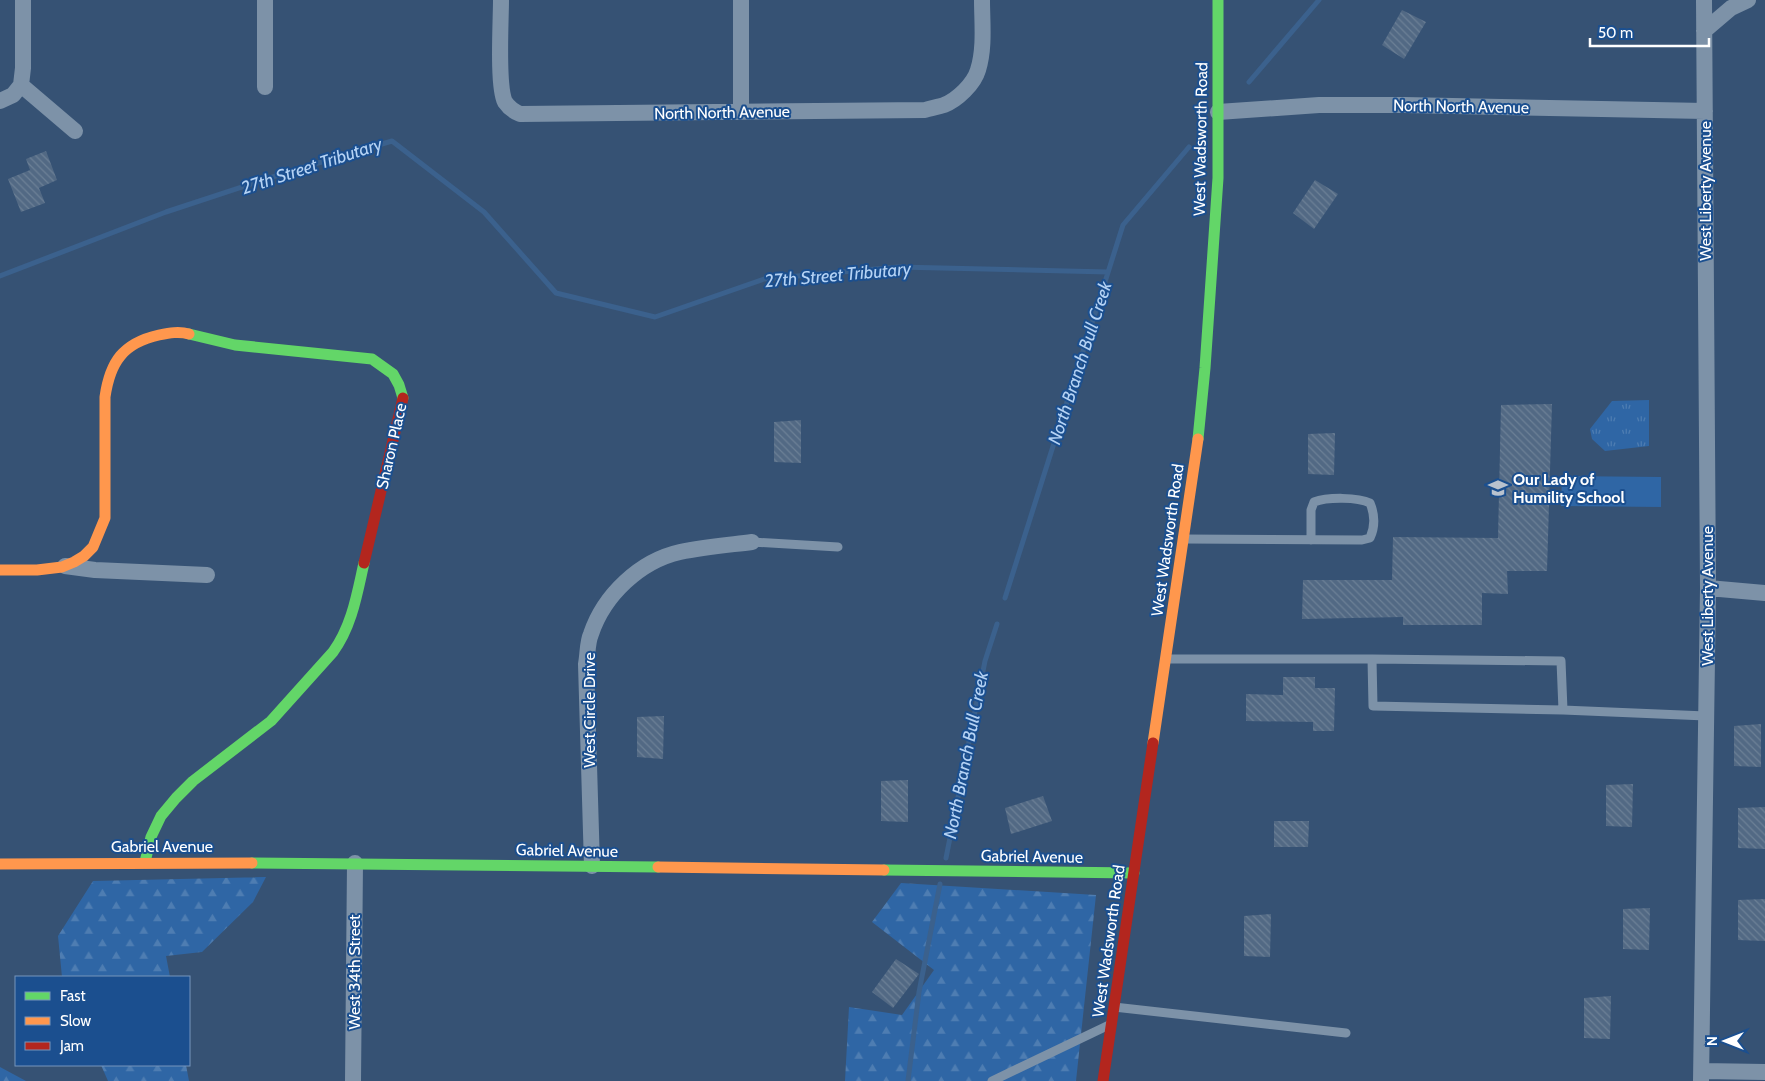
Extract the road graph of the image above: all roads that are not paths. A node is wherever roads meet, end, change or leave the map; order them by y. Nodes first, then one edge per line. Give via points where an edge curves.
1 (23, 0) edge
2 (265, 0) edge
3 (501, 0) edge
4 (741, 0) edge
5 (982, 0) edge
6 (1218, 0) edge
7 (1704, 0) edge
8 (1748, 0) edge
9 (1704, 31) junction
10 (21, 85) junction
11 (265, 87) dead end
12 (0, 101) edge
13 (741, 112) junction
14 (1218, 112) junction
15 (1705, 112) junction
16 (75, 131) dead end
17 (1183, 539) junction
18 (1311, 540) junction
19 (752, 542) joint
20 (838, 547) dead end
21 (65, 566) junction
22 (0, 570) edge
23 (207, 575) dead end
24 (1708, 588) junction
25 (1765, 593) edge
26 (1166, 658) junction
27 (1372, 660) junction
28 (1563, 710) junction
29 (1706, 716) junction
30 (145, 862) junction
31 (354, 863) junction
32 (0, 864) edge
33 (592, 866) junction
34 (1134, 873) junction
35 (1114, 1007) junction
36 (1112, 1023) junction
37 (1346, 1033) dead end
38 (1765, 1072) edge
39 (1701, 1076) edge
40 (353, 1081) edge
41 (992, 1081) edge
42 (1103, 1081) edge

1 - 10 street
2 - 11 street
3 - 13 street, North North Avenue via 501,86 504,101 511,110 520,114
4 - 13 street
5 - 13 street, North North Avenue via 978,70 968,86 944,105 925,110
6 - 14 street, West Wadsworth Road
7 - 9 street, West Liberty Avenue
8 - 9 street via 1731,8
9 - 15 street, West Liberty Avenue
10 - 12 street via 13,95
10 - 16 street
14 - 15 street, North North Avenue via 1319,105
14 - 17 street, West Wadsworth Road via 1218,178 1205,368
15 - 24 street, West Liberty Avenue
17 - 18 lane
17 - 26 street, West Wadsworth Road
18 - 18 lane via 1370,538 1374,511 1370,503 1363,499 1322,499 1314,502
19 - 20 lane
19 - 33 street, West Circle Drive via 679,552 656,561 630,578 600,613 590,635 586,664
21 - 22 street, Sharon Place via 43,570
21 - 23 street, Sharon Place
21 - 30 street, Sharon Place via 92,548 105,518 108,378 129,347 143,339 182,332 235,345 372,359 395,375 403,398 352,615 340,640 270,722 192,781 170,803 152,830
24 - 25 street
24 - 29 street, West Liberty Avenue
26 - 27 lane
26 - 34 street, West Wadsworth Road
27 - 28 lane via 1372,706
27 - 28 lane via 1561,661
28 - 29 lane
29 - 39 street, West Liberty Avenue
30 - 31 street, Gabriel Avenue
30 - 32 street, Gabriel Avenue
31 - 33 street, Gabriel Avenue
31 - 40 street, West 34th Street
33 - 34 street, Gabriel Avenue
34 - 35 street, West Wadsworth Road
35 - 36 street, West Wadsworth Road
35 - 37 lane
36 - 41 lane
36 - 42 street, West Wadsworth Road
38 - 39 street

